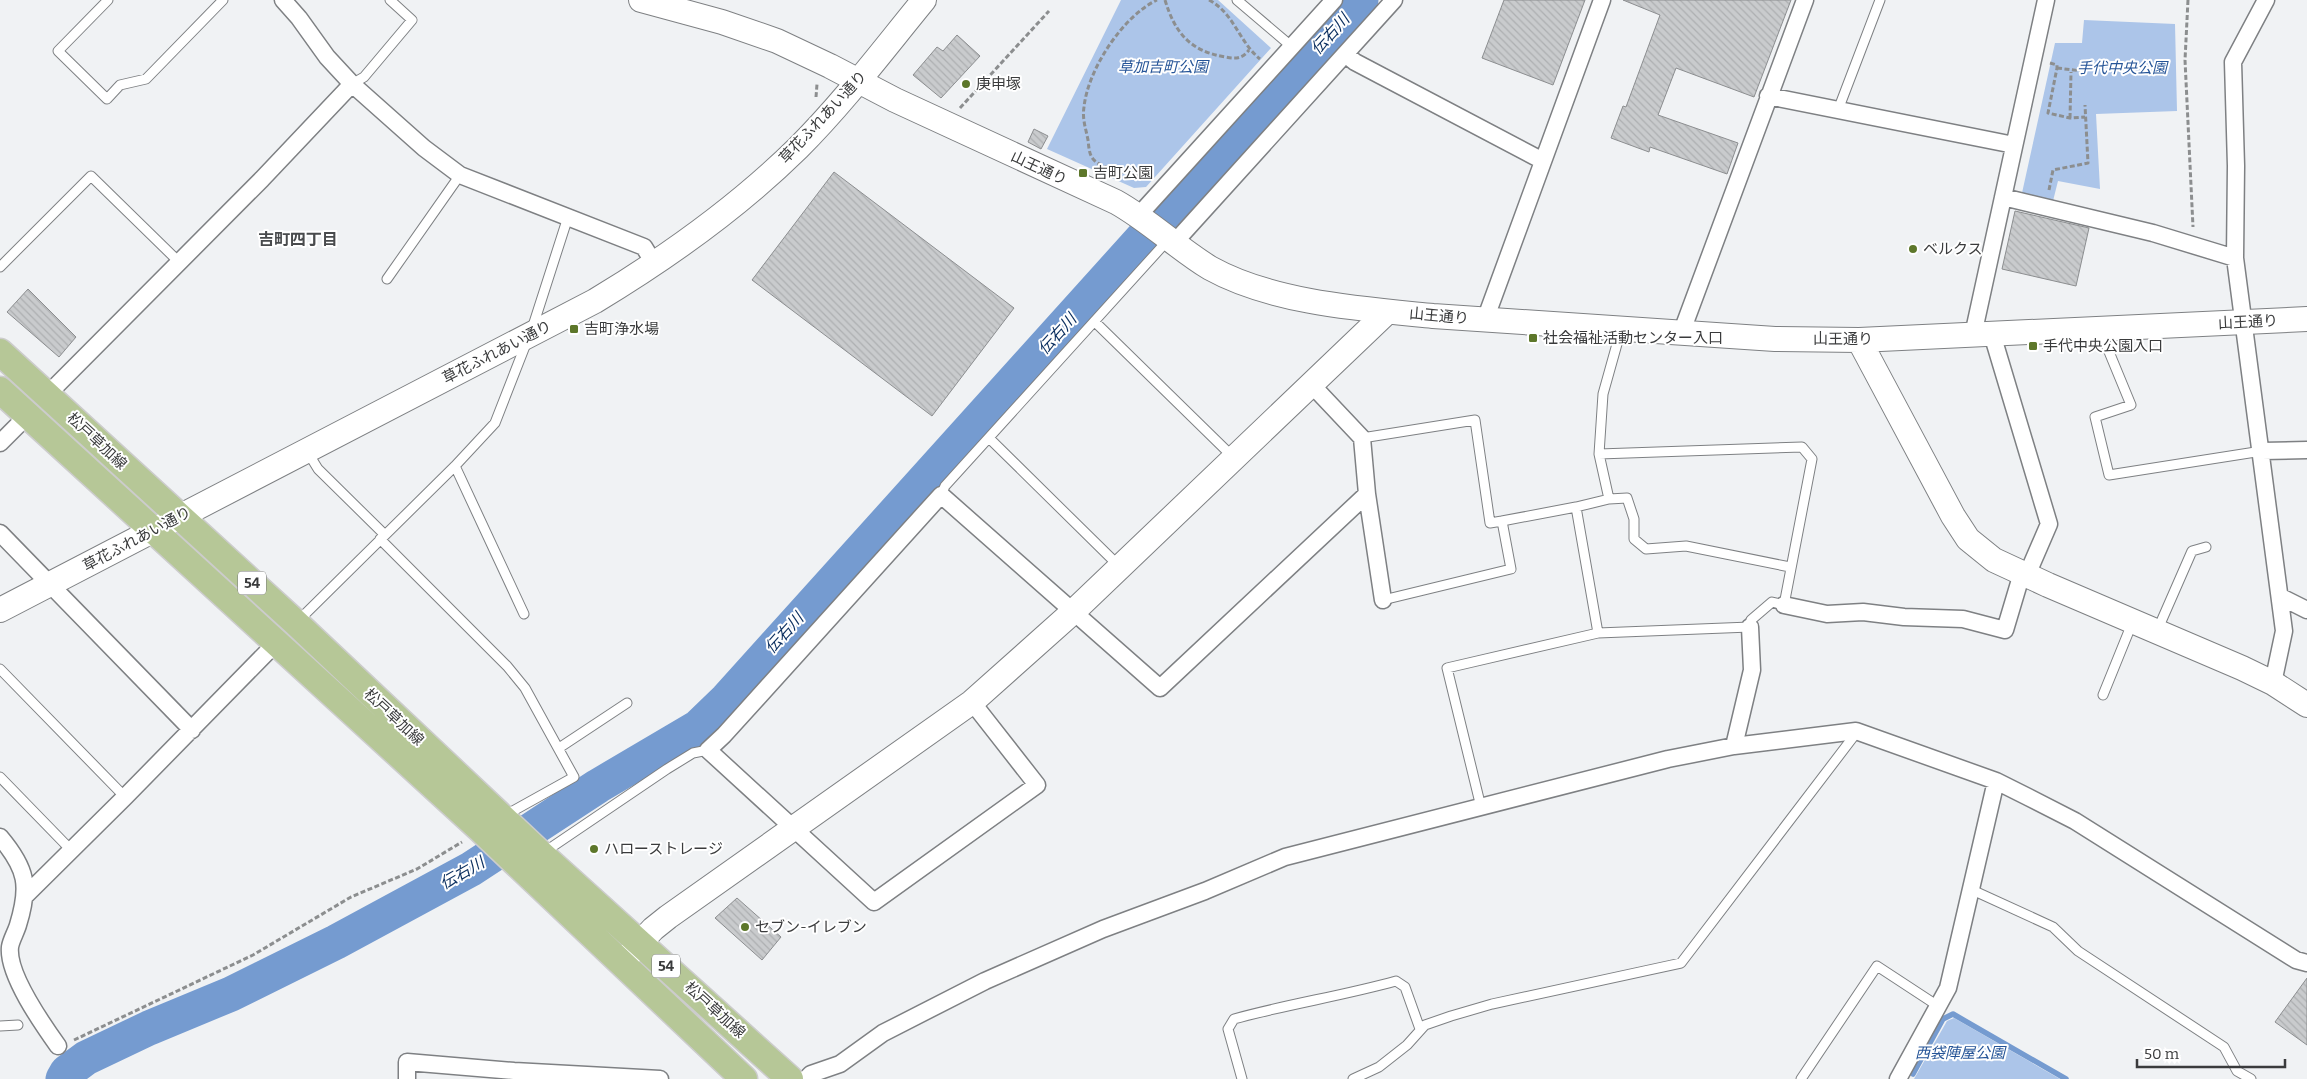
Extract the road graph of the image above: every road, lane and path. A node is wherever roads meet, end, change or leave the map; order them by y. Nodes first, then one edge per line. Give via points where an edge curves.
1 (108, 0) edge
2 (223, 0) edge
3 (283, 0) edge
4 (390, 0) edge
5 (640, 0) edge
6 (924, 0) edge
7 (1158, 0) edge
8 (1165, 0) edge
9 (1209, 0) edge
10 (1237, 0) edge
11 (1334, 0) edge
12 (1394, 0) edge
13 (1602, 0) edge
14 (1805, 0) edge
15 (1880, 0) edge
16 (2046, 0) edge
17 (2188, 0) edge
18 (2266, 0) edge
19 (1049, 11) dead end
20 (1291, 46) junction
21 (1249, 50) junction
22 (1345, 54) junction
23 (1264, 62) dead end
24 (2046, 62) dead end
25 (2057, 68) junction
26 (2071, 72) junction
27 (2082, 72) dead end
28 (858, 80) junction
29 (352, 84) junction
30 (1768, 96) junction
31 (2085, 105) dead end
32 (1838, 110) junction
33 (954, 114) dead end
34 (2085, 117) junction
35 (2070, 118) junction
36 (2014, 145) junction
37 (1543, 161) junction
38 (460, 175) junction
39 (1138, 176) dead end
40 (2003, 198) junction
41 (2045, 208) junction
42 (1142, 216) junction
43 (568, 217) junction
44 (1169, 239) junction
45 (2193, 244) junction
46 (2235, 258) junction
47 (179, 262) junction
48 (655, 264) junction
49 (0, 268) edge
50 (387, 279) dead end
51 (1387, 312) junction
52 (2307, 319) edge
53 (1485, 320) junction
54 (1094, 322) junction
55 (2244, 323) junction
56 (1619, 327) junction
57 (2100, 330) junction
58 (1682, 332) junction
59 (529, 335) junction
60 (1982, 335) junction
61 (1859, 340) junction
62 (0, 352) edge
63 (1311, 384) junction
64 (0, 390) edge
65 (47, 394) junction
66 (28, 416) junction
67 (989, 438) junction
68 (1362, 438) junction
69 (0, 443) edge
70 (2307, 450) edge
71 (307, 451) junction
72 (2262, 451) junction
73 (1599, 454) junction
74 (1235, 458) junction
75 (455, 466) junction
76 (1367, 494) junction
77 (941, 495) junction
78 (1609, 499) junction
79 (1576, 507) junction
80 (178, 516) junction
81 (1502, 521) junction
82 (154, 531) junction
83 (0, 533) edge
84 (382, 537) junction
85 (2206, 547) dead end
86 (1120, 567) junction
87 (1790, 567) junction
88 (2025, 574) junction
89 (50, 584) junction
90 (2281, 597) junction
91 (1383, 600) joint
92 (1784, 605) junction
93 (0, 610) edge
94 (2307, 610) edge
95 (1074, 611) junction
96 (524, 614) dead end
97 (2134, 621) junction
98 (296, 623) junction
99 (1750, 627) junction
100 (2157, 631) junction
101 (1598, 633) junction
102 (277, 642) junction
103 (0, 669) edge
104 (2273, 683) junction
105 (2103, 695) dead end
106 (972, 702) junction
107 (628, 703) dead end
108 (2307, 705) edge
109 (192, 730) junction
110 (1858, 732) junction
111 (1734, 746) junction
112 (559, 748) junction
113 (708, 750) junction
114 (0, 777) edge
115 (1996, 781) junction
116 (125, 797) junction
117 (1481, 807) junction
118 (795, 828) junction
119 (483, 829) junction
120 (0, 837) edge
121 (71, 850) junction
122 (532, 863) junction
123 (1970, 889) junction
124 (25, 896) junction
125 (641, 942) junction
126 (2307, 963) edge
127 (621, 964) junction
128 (1938, 1006) junction
129 (18, 1025) dead end
130 (0, 1026) edge
131 (1420, 1029) junction
132 (58, 1046) joint
133 (736, 1077) edge
134 (407, 1079) edge
135 (660, 1079) edge
136 (790, 1079) edge
137 (806, 1079) edge
138 (1242, 1079) edge
139 (1353, 1079) edge
140 (1801, 1079) edge
141 (1898, 1079) edge
142 (2251, 1079) edge

1 - 2 lane via 58,51 107,99 120,85 146,79
3 - 29 street
4 - 29 lane via 412,20 364,76
5 - 28 street, 山王通り via 722,22 777,42
6 - 28 street, 草花ふれあい通り
7 - 39 path via 1141,10 1104,53 1084,106 1088,150 1095,162
8 - 21 path via 1173,22 1196,49 1237,59
9 - 21 path via 1226,12
10 - 20 lane
11 - 20 street
12 - 22 street
13 - 37 street
14 - 30 street
15 - 32 lane
16 - 36 street
17 - 45 path via 2185,60
18 - 46 street via 2233,62
19 - 33 path
20 - 42 street
21 - 23 path
22 - 37 street
22 - 44 street
24 - 25 path via 2057,65
25 - 26 path
25 - 35 path via 2048,113
26 - 27 path
26 - 35 path
28 - 42 street, 山王通り
28 - 48 street, 草花ふれあい通り via 798,147 755,187
29 - 38 street via 424,148
29 - 47 street
30 - 32 street
30 - 58 street
31 - 34 path
32 - 36 street
34 - 35 path
34 - 41 path via 2088,163 2052,170
36 - 40 street
37 - 53 street
38 - 43 street
38 - 50 lane
40 - 41 street
40 - 60 street
41 - 45 street
42 - 44 street, 山王通り
43 - 48 street via 644,247
43 - 59 lane
44 - 51 street, 山王通り via 1210,268 1262,290
44 - 54 lane
45 - 46 street
46 - 55 street
47 - 49 lane via 91,176
47 - 65 street
48 - 59 street, 草花ふれあい通り via 596,301
51 - 53 street, 山王通り
51 - 63 street
52 - 55 street, 山王通り
53 - 56 street, 山王通り
54 - 67 lane
54 - 74 lane
55 - 57 street, 山王通り
55 - 72 street
56 - 58 street, 山王通り
56 - 73 lane via 1618,344 1603,394
57 - 60 street, 山王通り
57 - 72 lane via 2130,406 2095,417 2109,475
58 - 61 street, 山王通り via 1776,339
59 - 71 street, 草花ふれあい通り
59 - 75 lane via 496,423
60 - 61 street, 山王通り
60 - 88 street via 2049,524
61 - 88 street via 1968,539 1994,560
62 - 65 main road, 松戸草加線 / 54
63 - 68 street
63 - 74 street
64 - 66 main road, 松戸草加線 / 54
65 - 80 main road, 松戸草加線 / 54
66 - 69 street
66 - 82 main road, 松戸草加線 / 54
67 - 77 lane via 945,486
67 - 86 lane
68 - 76 street
68 - 81 lane via 1474,420 1490,523
70 - 72 street
71 - 80 street, 草花ふれあい通り
71 - 84 lane via 318,469
72 - 90 street
73 - 78 lane
73 - 87 lane via 1802,447 1812,459
74 - 86 street
75 - 84 lane
75 - 96 lane
76 - 91 street
76 - 95 street via 1160,688
77 - 95 street
77 - 113 street
78 - 79 lane
78 - 87 lane via 1626,498 1634,519 1634,539 1646,549 1686,546
79 - 81 lane
79 - 101 lane
80 - 82 street, 草花ふれあい通り
80 - 98 main road, 松戸草加線 / 54
81 - 91 lane via 1510,569
82 - 89 street, 草花ふれあい通り
82 - 102 main road, 松戸草加線 / 54
83 - 89 street
84 - 98 lane
84 - 112 lane via 507,666 525,688
85 - 100 lane via 2192,551
86 - 95 street
87 - 92 lane
88 - 92 street via 2005,630 1963,619 1904,618 1863,612 1828,614
88 - 97 street
89 - 93 street, 草花ふれあい通り
89 - 109 street
90 - 94 street
90 - 104 street via 2284,630
92 - 99 lane via 1772,602 1751,620
95 - 106 street
97 - 100 street
97 - 105 lane
98 - 119 main road, 松戸草加線 / 54
99 - 101 lane
99 - 111 street via 1752,670
100 - 104 street
101 - 117 lane via 1447,668
102 - 109 street
102 - 119 main road, 松戸草加線 / 54
103 - 116 lane
104 - 108 street
106 - 118 street
106 - 118 street via 1037,785 874,902
107 - 112 lane
109 - 116 street
110 - 111 street
110 - 115 street
110 - 131 lane via 1682,962 1492,1004
111 - 117 street via 1668,759
112 - 119 lane via 574,777
113 - 118 street
113 - 122 lane via 693,753 667,769
114 - 121 lane
115 - 123 street
115 - 126 street via 2075,822 2296,960
116 - 121 street
117 - 137 street via 1285,856 1205,891 1104,928 985,981 883,1033 840,1064 811,1074
118 - 125 street via 668,917
119 - 122 main road, 松戸草加線 / 54
119 - 132 path via 417,869 351,897 252,955
120 - 124 street via 14,853 25,877
121 - 124 street
122 - 125 main road, 松戸草加線 / 54
122 - 127 main road, 松戸草加線 / 54
123 - 128 street via 1948,988
123 - 142 lane via 2053,927 2078,951 2224,1047 2237,1071
124 - 132 street via 10,948 14,968 31,1008
125 - 127 street
125 - 136 main road, 松戸草加線 / 54
127 - 133 main road, 松戸草加線 / 54
128 - 140 lane via 1877,966
128 - 141 street
129 - 130 lane
131 - 138 lane via 1405,987 1396,981 1234,1019 1228,1029
131 - 139 lane via 1407,1045 1379,1067
134 - 135 street via 407,1062

